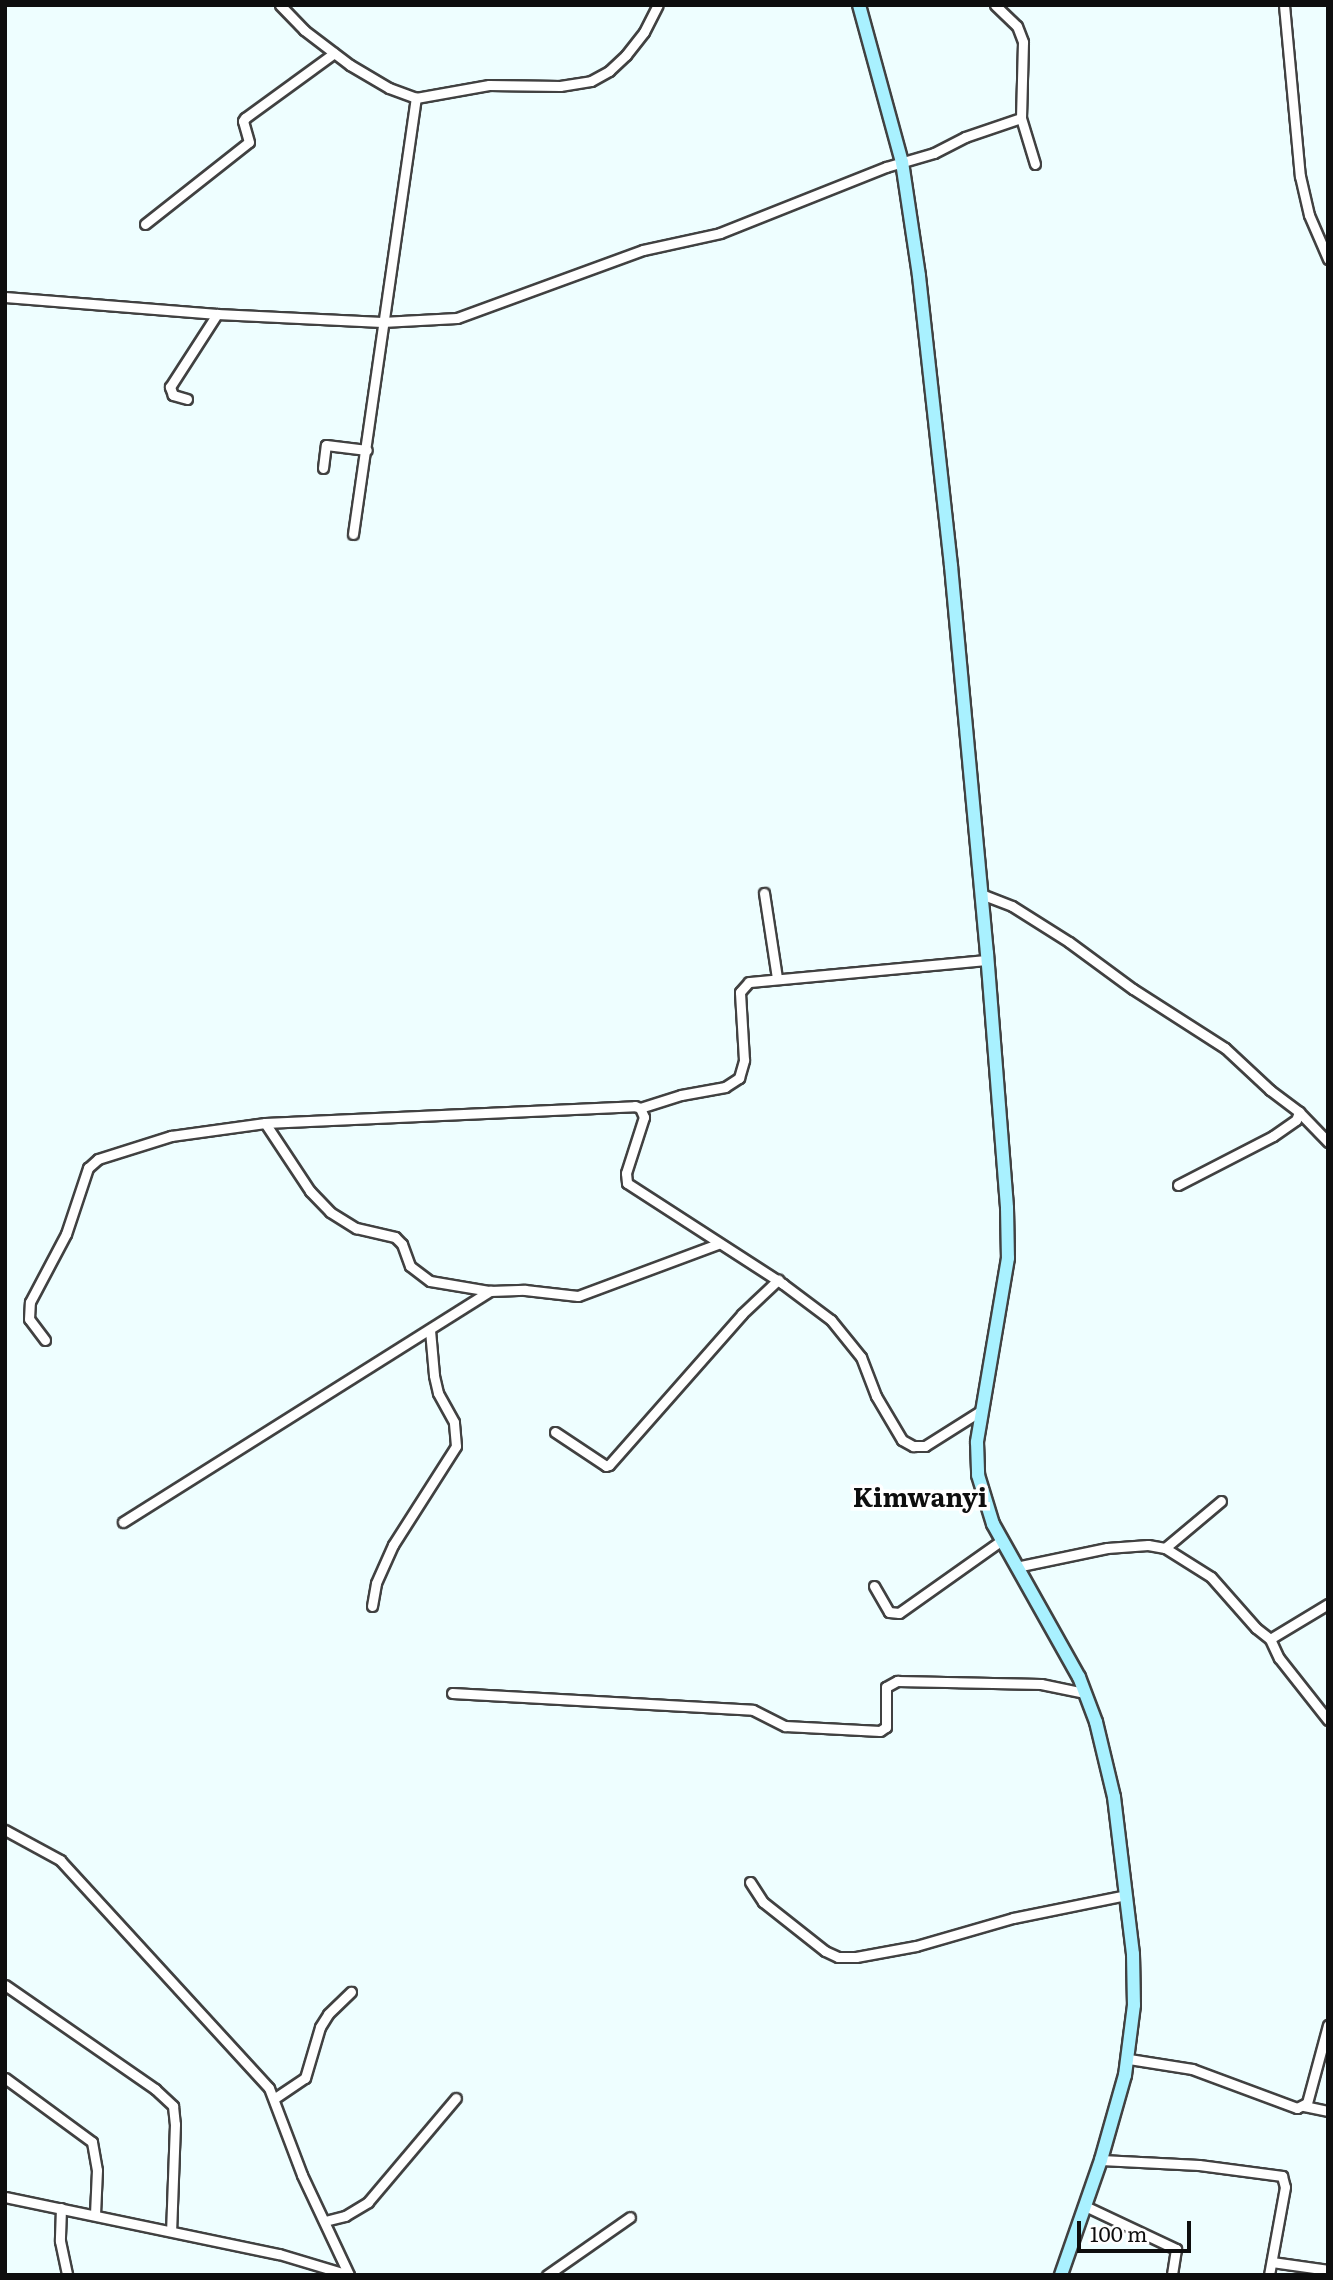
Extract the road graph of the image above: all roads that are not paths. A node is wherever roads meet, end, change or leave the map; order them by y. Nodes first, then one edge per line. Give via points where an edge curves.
1 (280, 5) edge
2 (657, 5) edge
3 (859, 5) edge
4 (995, 5) edge
5 (1284, 5) edge
6 (334, 53) junction
7 (416, 98) junction
8 (1021, 118) junction
9 (902, 162) junction
10 (1035, 164) dead end
11 (145, 224) dead end
12 (1328, 259) edge
13 (5, 297) edge
14 (216, 314) junction
15 (382, 322) junction
16 (187, 399) dead end
17 (367, 450) junction
18 (323, 468) dead end
19 (353, 534) dead end
20 (764, 893) dead end
21 (981, 894) junction
22 (987, 960) junction
23 (777, 978) junction
24 (640, 1108) junction
25 (1299, 1112) junction
26 (265, 1123) junction
27 (1328, 1142) edge
28 (1178, 1185) dead end
29 (718, 1244) junction
30 (778, 1280) junction
31 (490, 1291) junction
32 (430, 1330) junction
33 (45, 1340) dead end
34 (982, 1410) junction
35 (555, 1432) dead end
36 (1222, 1501) dead end
37 (123, 1522) dead end
38 (1002, 1540) junction
39 (1166, 1548) junction
40 (1016, 1567) junction
41 (874, 1586) dead end
42 (1328, 1604) edge
43 (372, 1606) dead end
44 (1270, 1639) junction
45 (452, 1693) dead end
46 (1085, 1693) junction
47 (1328, 1720) edge
48 (5, 1830) edge
49 (750, 1882) dead end
50 (1126, 1895) junction
51 (5, 1985) edge
52 (351, 1992) dead end
53 (1327, 2031) edge
54 (1129, 2059) junction
55 (5, 2078) edge
56 (275, 2098) junction
57 (456, 2098) dead end
58 (1304, 2106) junction
59 (1328, 2111) edge
60 (1101, 2160) junction
61 (5, 2197) edge
62 (1085, 2206) junction
63 (61, 2208) junction
64 (95, 2214) junction
65 (630, 2217) dead end
66 (325, 2221) junction
67 (171, 2231) junction
68 (1272, 2262) junction
69 (1328, 2270) edge
70 (67, 2275) edge
71 (349, 2275) edge
72 (547, 2275) edge
73 (1061, 2275) edge
74 (1172, 2275) edge
75 (1269, 2275) edge

1 - 6 street
2 - 7 street via 644,33 626,55 591,81 560,86 489,85
3 - 9 street
4 - 8 street via 1017,26 1023,42
5 - 12 street via 1300,176 1309,215
6 - 7 street via 389,88
6 - 11 street via 245,118 249,142
7 - 15 street
8 - 9 street
8 - 10 street
9 - 15 street via 720,233 643,250 457,318
9 - 21 street via 940,463
13 - 14 street
14 - 15 street
14 - 16 street via 170,387 173,396
15 - 17 street
17 - 18 street via 326,445
17 - 19 street
20 - 23 street
21 - 22 street
21 - 25 street via 1012,906 1225,1048
22 - 23 street
22 - 34 street via 1008,1234 1006,1279
23 - 24 street via 749,982 740,992 744,1060 739,1078 725,1087
24 - 26 street
24 - 29 street via 644,1117 626,1173 627,1184
25 - 27 street
25 - 28 street via 1296,1120 1273,1136
26 - 31 street via 310,1191 336,1216 356,1228 395,1237 410,1266 423,1278
26 - 33 street via 171,1136 92,1162 66,1234 30,1302 29,1319
29 - 30 street
29 - 31 street via 578,1296
30 - 34 street via 849,1338 888,1420 907,1444 925,1446
30 - 35 street via 742,1314 610,1465
31 - 32 street
32 - 37 street
32 - 43 street via 436,1384 454,1422 456,1446 393,1545 376,1583
34 - 38 street via 978,1475
36 - 39 street
38 - 40 street
38 - 41 street via 899,1613 889,1612
39 - 40 street via 1107,1548
39 - 44 street via 1211,1577
40 - 46 street
42 - 44 street
44 - 47 street via 1279,1658
45 - 46 street via 753,1710 785,1726 880,1731 886,1727 886,1687 897,1681 1041,1684
46 - 50 street via 1105,1750
48 - 56 street via 60,1860
49 - 50 street via 763,1902 838,1957 916,1947 1013,1918
50 - 54 street via 1135,1983
51 - 67 street via 173,2106
52 - 56 street via 320,2027 305,2078
53 - 58 street
54 - 58 street via 1192,2068 1297,2108
54 - 60 street
55 - 64 street via 92,2141 97,2170
56 - 66 street
57 - 66 street via 368,2202 345,2216
58 - 59 street
60 - 62 street
60 - 68 street via 1199,2165 1282,2176 1285,2187
61 - 63 street
62 - 73 street
62 - 74 street via 1176,2249
63 - 64 street
63 - 70 street via 59,2229
64 - 67 street
65 - 72 street
66 - 71 street
67 - 71 street via 279,2254
68 - 69 street
68 - 75 street

